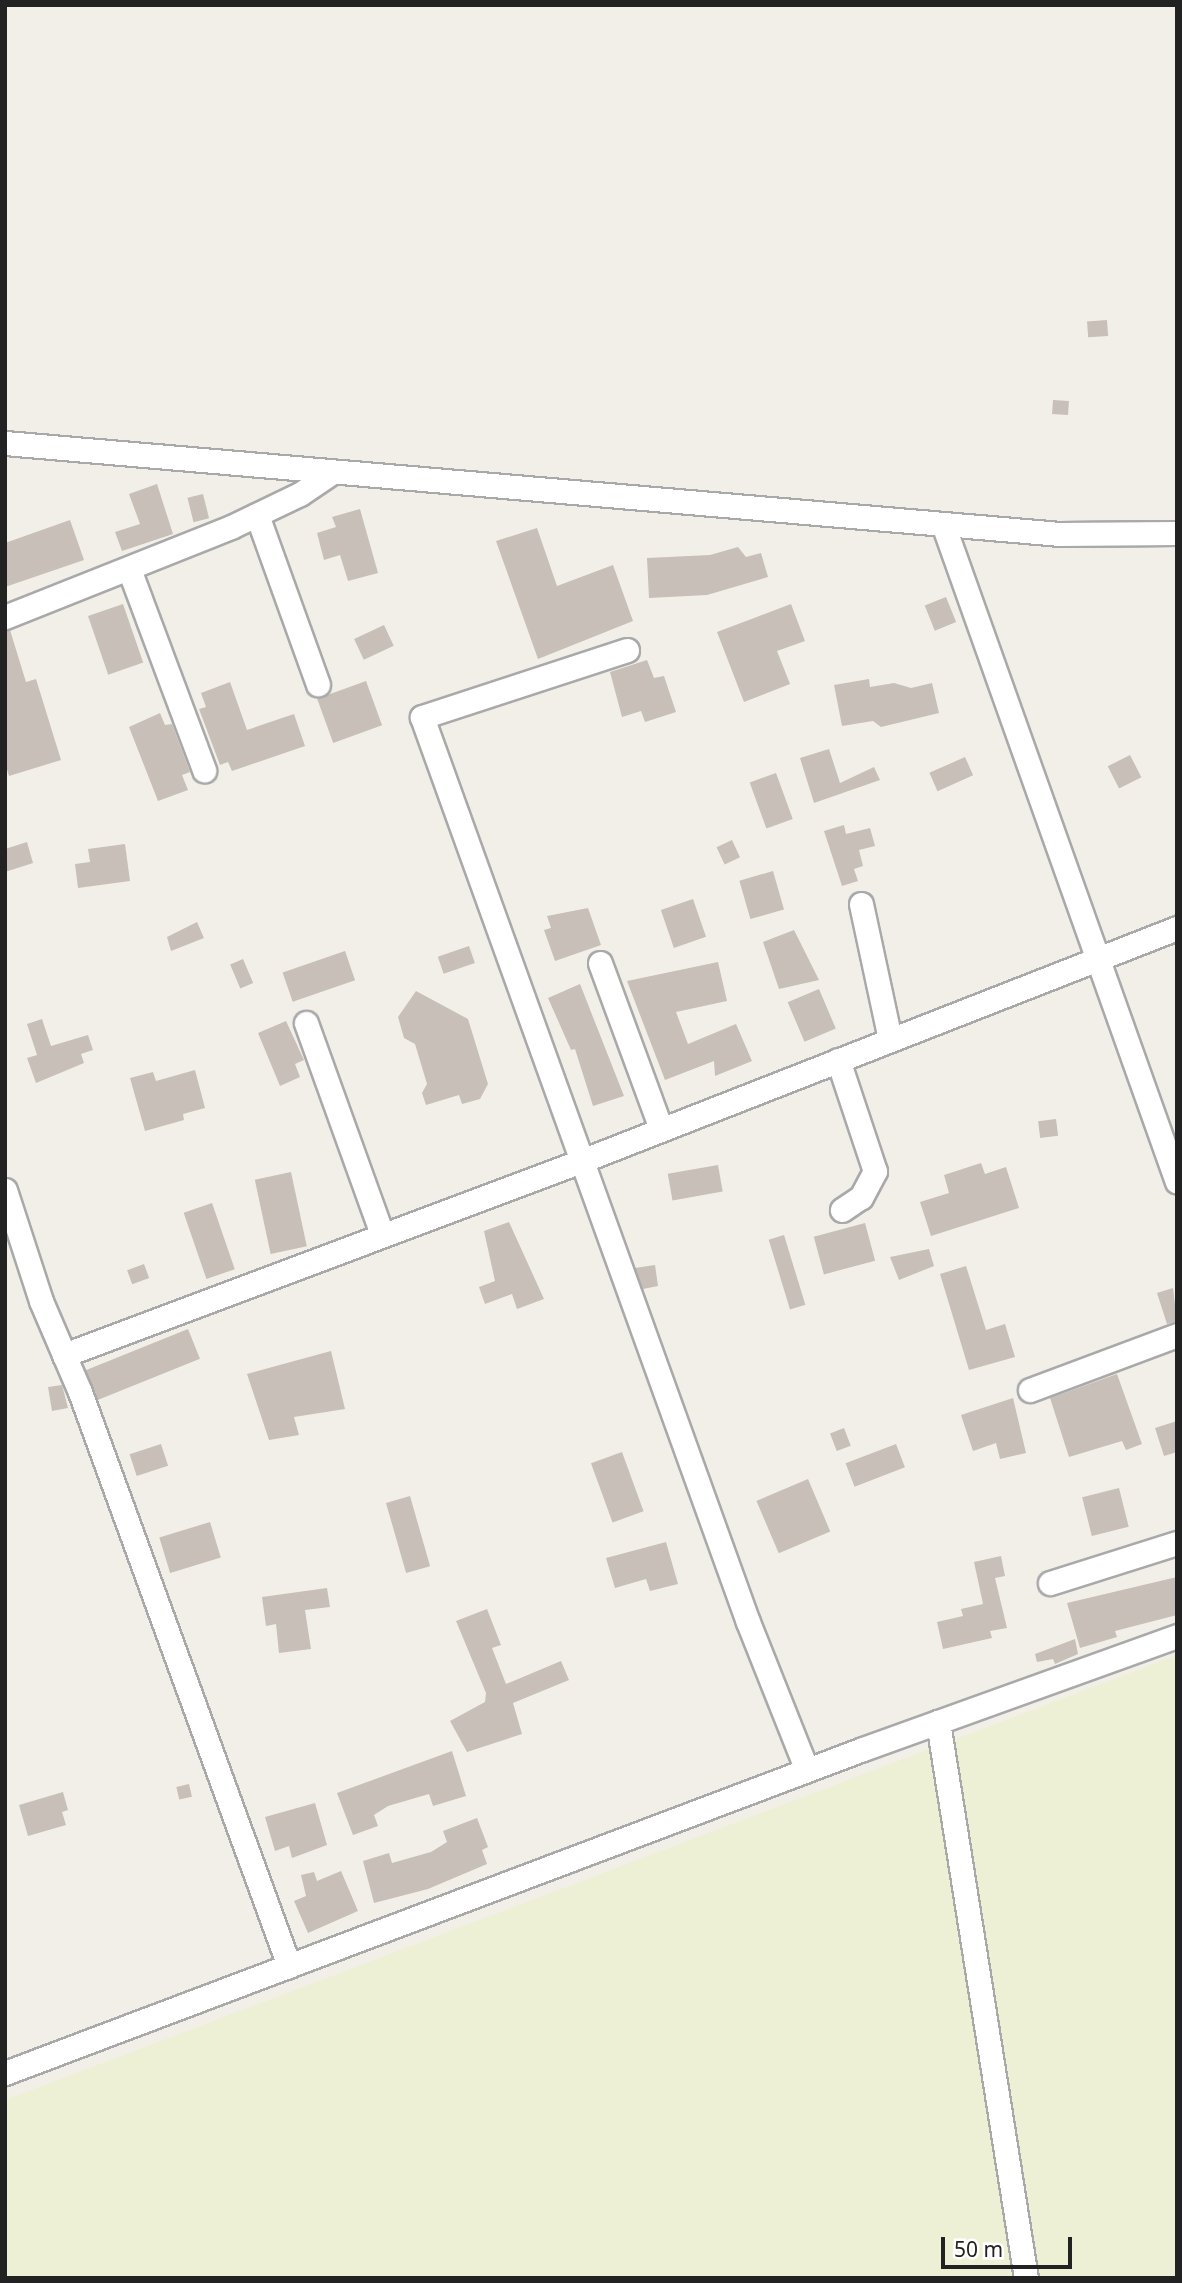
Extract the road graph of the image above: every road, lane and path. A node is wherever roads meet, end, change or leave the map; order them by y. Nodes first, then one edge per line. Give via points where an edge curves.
1 (5, 443) edge
2 (331, 473) junction
3 (257, 515) junction
4 (943, 524) junction
5 (1177, 533) edge
6 (129, 569) junction
7 (5, 617) edge
8 (627, 650) dead end
9 (318, 684) dead end
10 (204, 770) dead end
11 (861, 904) dead end
12 (1177, 928) edge
13 (1095, 959) junction
14 (600, 963) dead end
15 (306, 1023) dead end
16 (890, 1040) junction
17 (838, 1060) junction
18 (661, 1129) junction
19 (584, 1160) junction
20 (1177, 1182) edge
21 (5, 1190) edge
22 (842, 1210) dead end
23 (382, 1234) junction
24 (1177, 1335) edge
25 (64, 1355) junction
26 (1030, 1390) dead end
27 (1177, 1543) edge
28 (1050, 1583) dead end
29 (1177, 1636) edge
30 (938, 1722) junction
31 (807, 1770) junction
32 (289, 1966) junction
33 (5, 2073) edge
34 (1026, 2278) edge

1 - 2 street
2 - 3 street
2 - 4 street
3 - 6 street
3 - 9 street
4 - 5 street via 1079,535
4 - 13 street
6 - 7 street
6 - 10 street
8 - 19 street via 422,717
11 - 16 street
12 - 13 street
13 - 16 street
13 - 20 street
14 - 18 street
15 - 23 street
16 - 17 street
17 - 18 street
17 - 22 street via 875,1171 861,1197
18 - 19 street
19 - 23 street
19 - 31 street via 748,1622
21 - 25 street
23 - 25 street
24 - 26 street
25 - 32 street
27 - 28 street
29 - 30 street
30 - 31 street
30 - 34 street
31 - 32 street
32 - 33 street

